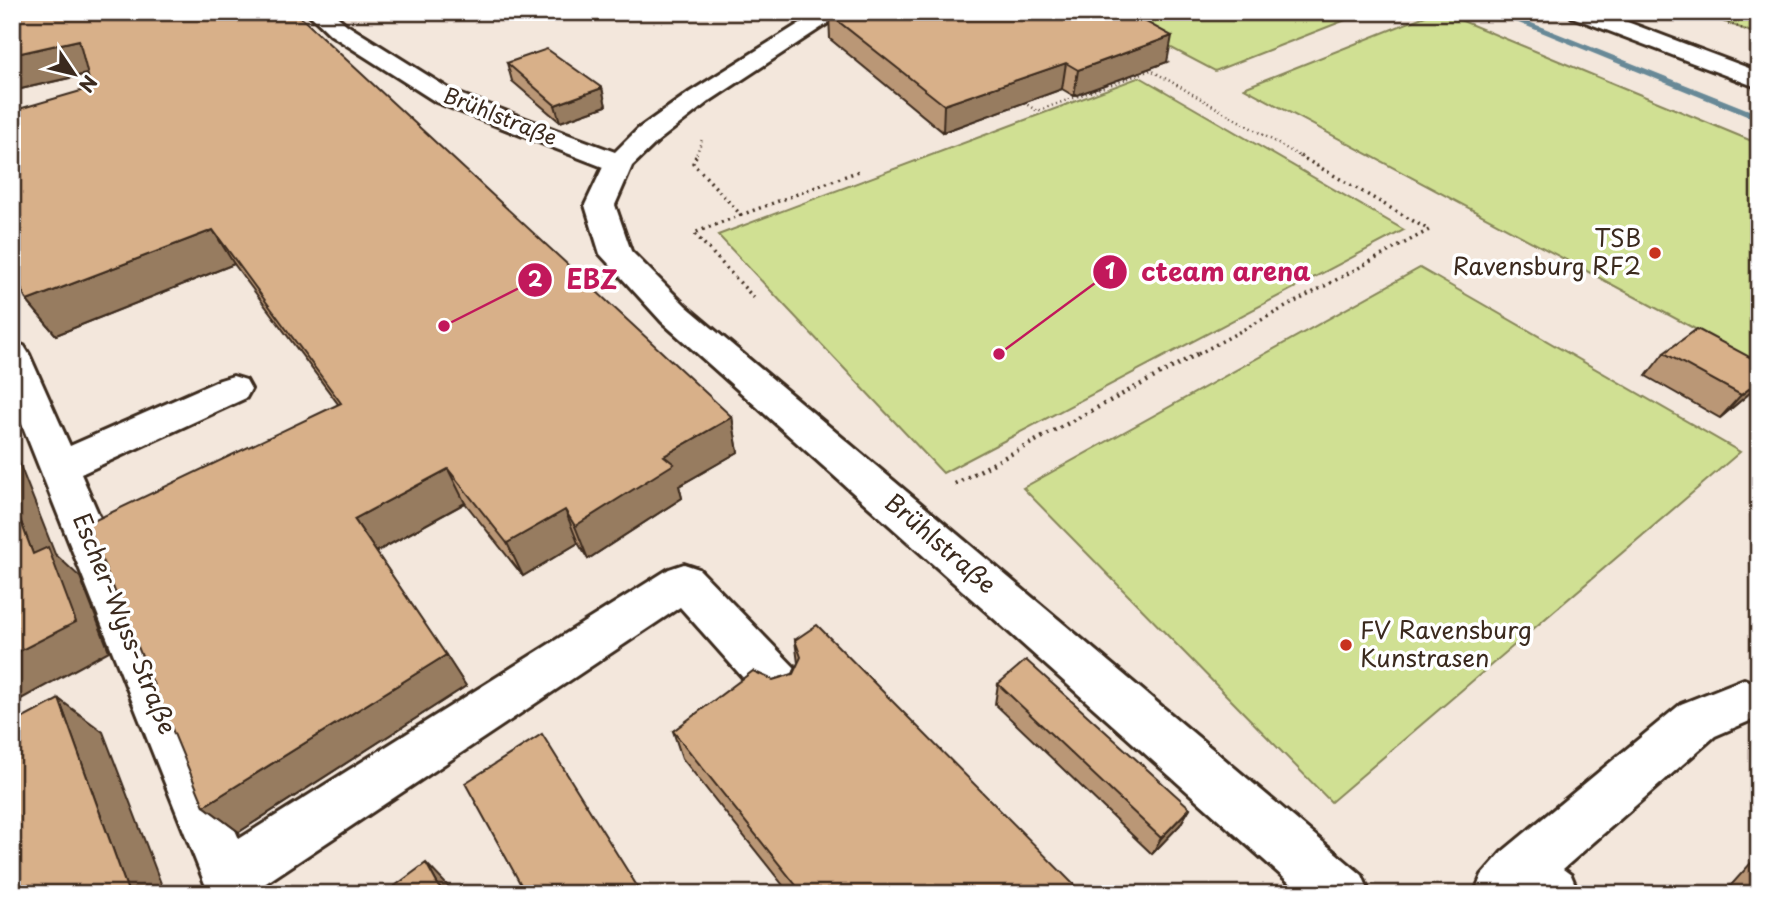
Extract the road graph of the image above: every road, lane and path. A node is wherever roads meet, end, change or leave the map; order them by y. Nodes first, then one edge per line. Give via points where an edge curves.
1 (353, 12) edge
2 (834, 12) edge
3 (1580, 12) edge
4 (1635, 12) edge
5 (1699, 12) edge
6 (323, 16) edge
7 (1759, 34) edge
8 (1759, 58) edge
9 (1759, 81) edge
10 (1016, 97) edge
11 (673, 116) junction
12 (619, 163) junction
13 (859, 171) dead end
14 (741, 215) junction
15 (755, 299) dead end
16 (12, 354) edge
17 (233, 389) dead end
18 (60, 467) junction
19 (955, 484) dead end
20 (779, 684) edge
21 (1744, 701) dead end
22 (233, 885) edge
23 (1525, 886) edge
24 (1343, 894) edge

1 - 6 main road
2 - 11 main road, Brühlstraße
3 - 9 main road
4 - 8 main road
5 - 7 path
6 - 12 main road, Brühlstraße via 445,97
10 - 19 path via 1037,111 1151,70 1429,230
11 - 12 main road, Brühlstraße
11 - 14 path via 705,131 693,163
12 - 24 main road, Brühlstraße via 600,205 616,254 674,314
13 - 14 path
14 - 15 path via 694,233
16 - 18 main road, Escher-Wyss-Straße
17 - 18 main road
18 - 22 main road, Escher-Wyss-Straße
20 - 22 main road via 684,582
21 - 23 main road via 1698,720

